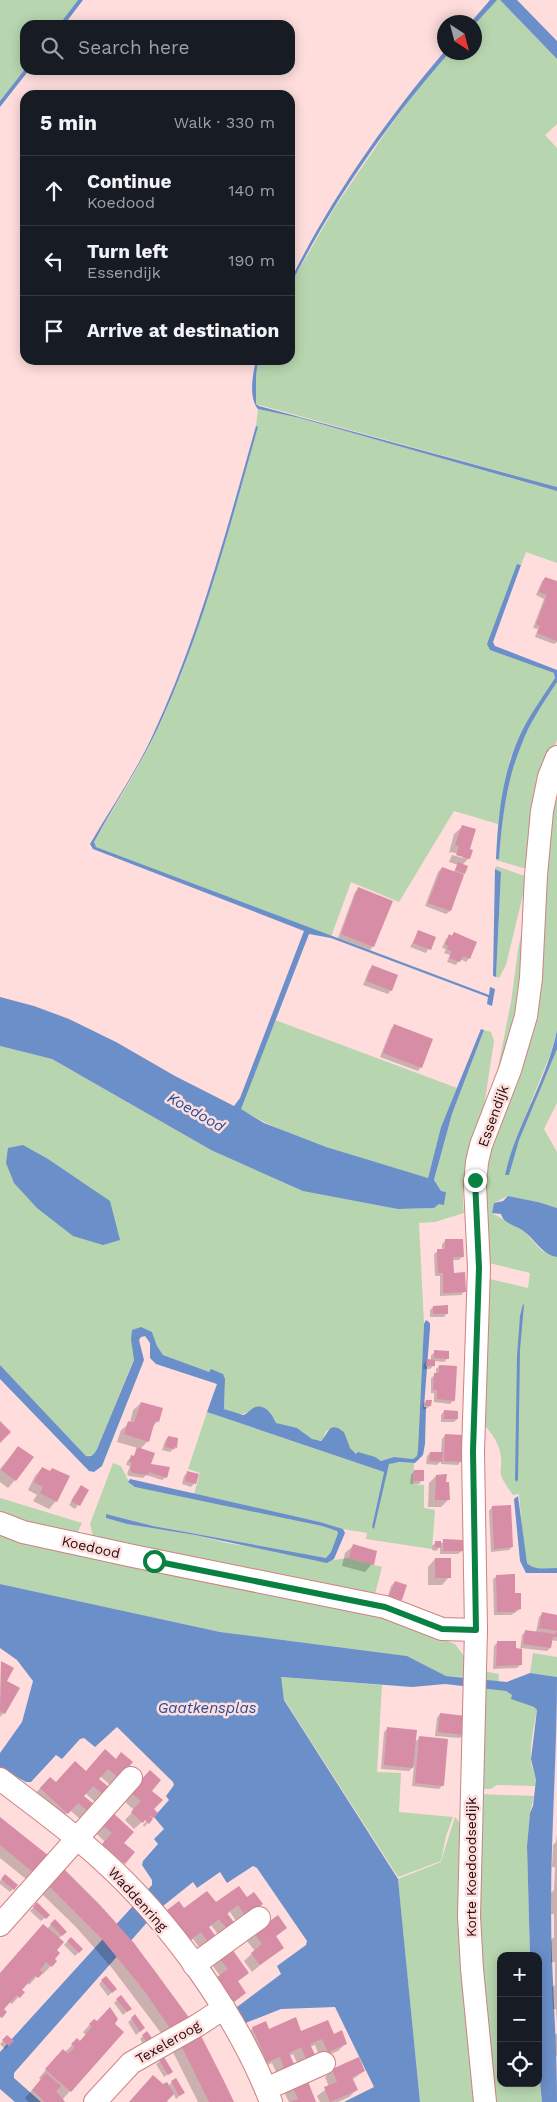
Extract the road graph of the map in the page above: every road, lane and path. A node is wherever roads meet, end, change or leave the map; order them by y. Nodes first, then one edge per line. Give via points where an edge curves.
1 (557, 756) edge
2 (0, 1523) edge
3 (476, 1630) junction
4 (131, 1778) dead end
5 (4, 1782) edge
6 (77, 1838) junction
7 (259, 1918) dead end
8 (0, 1925) edge
9 (194, 1965) junction
10 (224, 2008) junction
11 (324, 2063) dead end
12 (269, 2095) edge
13 (95, 2102) edge
14 (485, 2102) edge

1 - 3 street, Essendijk via 542,810 526,1016 510,1070 481,1145 476,1171 479,1268 473,1451
2 - 3 street, Koedood via 23,1532 132,1556 385,1607 442,1629
3 - 14 street, Korte Koedoodsedijk via 469,1916
4 - 6 street
5 - 6 street, Waddenring
6 - 8 street
6 - 9 street, Waddenring via 101,1858
7 - 9 street
9 - 10 street, Waddenring
10 - 12 street, Waddenring
10 - 13 street, Texeleroog via 131,2063
11 - 12 street, Waddenring

